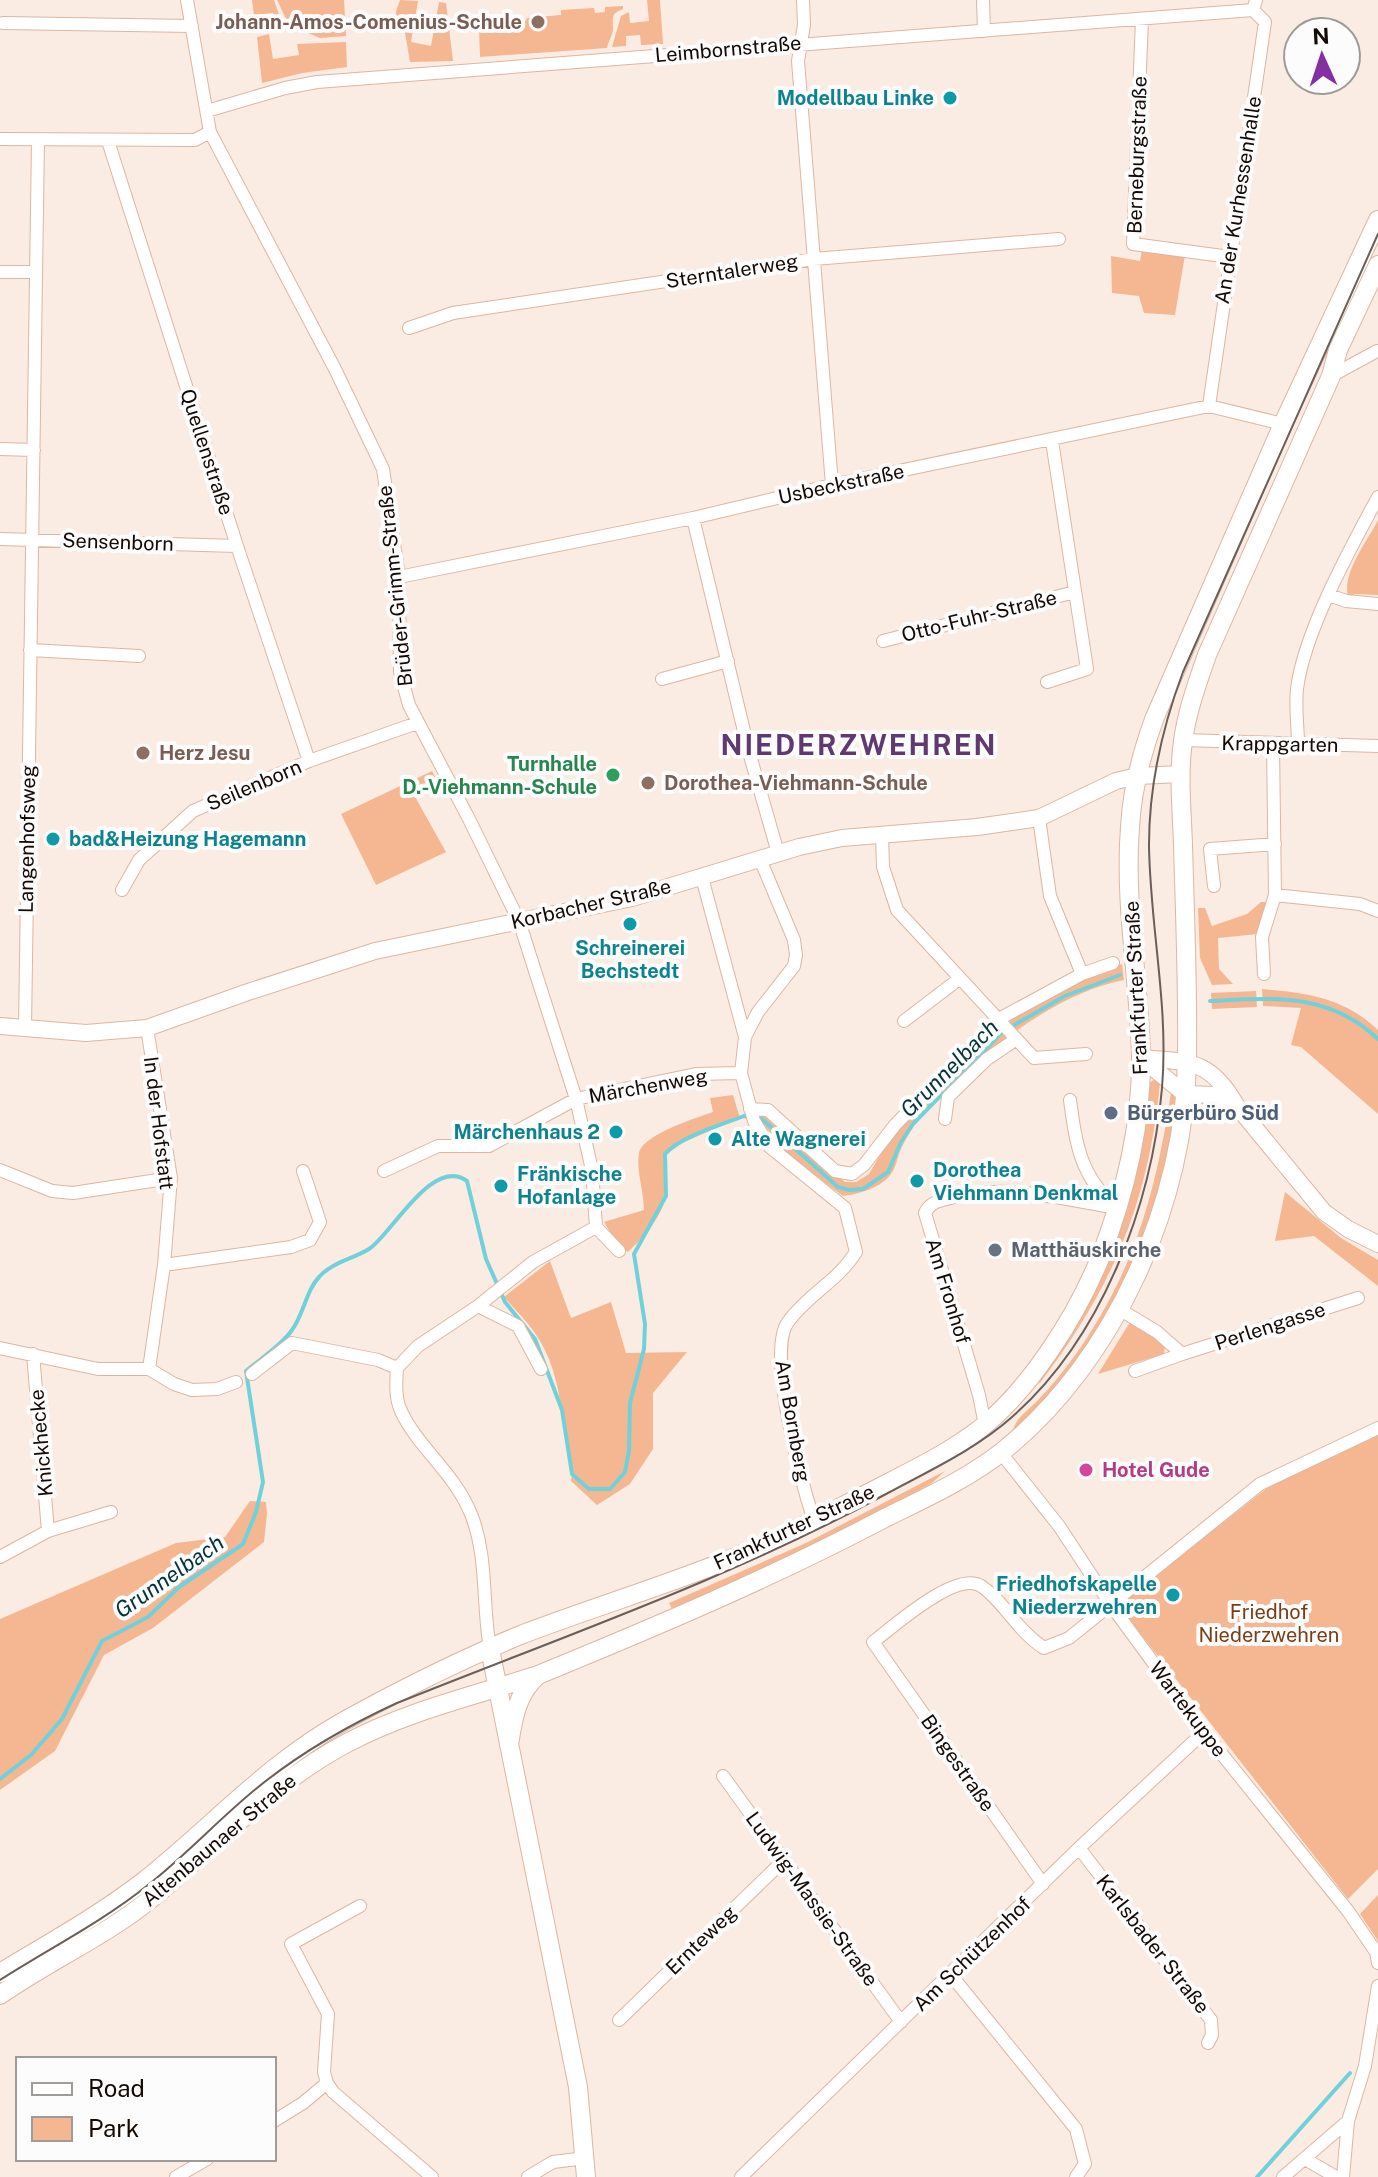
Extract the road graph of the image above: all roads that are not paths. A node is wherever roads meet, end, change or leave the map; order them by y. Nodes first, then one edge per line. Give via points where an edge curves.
1 (187, 0) edge
2 (803, 0) edge
3 (983, 0) edge
4 (1254, 5) edge
5 (1142, 19) junction
6 (3, 23) dead end
7 (192, 26) junction
8 (984, 31) junction
9 (801, 43) junction
10 (207, 111) junction
11 (210, 132) junction
12 (0, 139) edge
13 (38, 140) junction
14 (108, 141) junction
15 (1378, 220) edge
16 (1059, 239) dead end
17 (1230, 257) junction
18 (814, 259) junction
19 (1378, 265) edge
20 (0, 272) edge
21 (36, 272) junction
22 (409, 328) dead end
23 (1320, 343) junction
24 (1338, 350) junction
25 (1378, 351) edge
26 (1331, 376) junction
27 (1209, 406) junction
28 (1283, 424) junction
29 (1306, 431) junction
30 (1052, 441) junction
31 (0, 449) edge
32 (34, 450) junction
33 (832, 485) junction
34 (1378, 497) edge
35 (693, 518) junction
36 (0, 539) edge
37 (32, 540) junction
38 (237, 546) junction
39 (399, 577) junction
40 (1075, 592) junction
41 (1329, 595) junction
42 (1378, 604) edge
43 (883, 641) dead end
44 (30, 650) junction
45 (139, 656) dead end
46 (728, 661) junction
47 (662, 679) dead end
48 (1047, 682) dead end
49 (417, 723) junction
50 (1183, 740) junction
51 (1273, 745) junction
52 (1298, 745) junction
53 (1378, 746) edge
54 (309, 761) junction
55 (1181, 774) junction
56 (1138, 776) junction
57 (1039, 818) junction
58 (882, 834) junction
59 (1275, 844) junction
60 (778, 853) junction
61 (760, 859) junction
62 (704, 885) dead end
63 (1214, 886) dead end
64 (122, 890) dead end
65 (1275, 895) junction
66 (1378, 911) edge
67 (519, 921) junction
68 (1113, 963) dead end
69 (1082, 974) junction
70 (1264, 974) dead end
71 (959, 979) junction
72 (1000, 1020) junction
73 (904, 1021) dead end
74 (0, 1026) edge
75 (25, 1028) junction
76 (147, 1028) junction
77 (745, 1037) junction
78 (1013, 1037) junction
79 (1086, 1054) dead end
80 (1141, 1058) junction
81 (1187, 1063) junction
82 (741, 1073) junction
83 (1185, 1094) junction
84 (576, 1099) junction
85 (1070, 1100) dead end
86 (1236, 1105) junction
87 (752, 1114) junction
88 (945, 1119) dead end
89 (0, 1170) edge
90 (303, 1171) dead end
91 (384, 1171) dead end
92 (171, 1178) junction
93 (1118, 1208) junction
94 (596, 1227) junction
95 (1378, 1244) edge
96 (619, 1251) dead end
97 (164, 1265) junction
98 (1358, 1298) dead end
99 (483, 1301) junction
100 (1119, 1309) junction
101 (0, 1348) edge
102 (33, 1354) junction
103 (1182, 1354) junction
104 (397, 1368) junction
105 (149, 1369) junction
106 (541, 1369) dead end
107 (1135, 1371) dead end
108 (252, 1374) dead end
109 (236, 1382) dead end
110 (985, 1425) junction
111 (1378, 1428) edge
112 (1001, 1453) junction
113 (111, 1512) dead end
114 (814, 1521) junction
115 (48, 1531) junction
116 (0, 1557) edge
117 (1111, 1605) junction
118 (490, 1649) junction
119 (538, 1675) junction
120 (497, 1688) junction
121 (1204, 1732) junction
122 (509, 1745) junction
123 (723, 1776) dead end
124 (1079, 1848) junction
125 (783, 1861) junction
126 (1043, 1884) junction
127 (360, 1906) dead end
128 (1378, 1963) edge
129 (0, 1973) edge
130 (951, 1975) junction
131 (1378, 1986) edge
132 (0, 1995) edge
133 (619, 2020) dead end
134 (901, 2022) junction
135 (1208, 2043) dead end
136 (1365, 2066) junction
137 (1378, 2072) edge
138 (327, 2083) junction
139 (276, 2120) edge
140 (1348, 2121) junction
141 (1305, 2159) junction
142 (204, 2161) edge
143 (586, 2168) edge
144 (176, 2177) edge
145 (432, 2177) edge
146 (528, 2177) edge
147 (741, 2177) edge
148 (1076, 2177) edge
149 (1283, 2177) edge
150 (1336, 2177) edge
151 (1343, 2177) edge

1 - 7 street, Brüder-Grimm-Straße
2 - 9 street
3 - 8 street
4 - 5 street, Leimbornstraße
4 - 17 street, An der Kurhessenhalle via 1265,22
5 - 8 street, Leimbornstraße
5 - 17 street, Berneburgstraße via 1133,244
6 - 7 street
7 - 10 street, Brüder-Grimm-Straße
8 - 9 street, Leimbornstraße
9 - 10 street, Leimbornstraße via 317,82
9 - 18 street via 798,61
10 - 11 street, Brüder-Grimm-Straße
11 - 14 street via 195,140
11 - 39 street, Brüder-Grimm-Straße via 383,469
12 - 13 street
13 - 14 street
13 - 21 street, Langenhofsweg
14 - 38 street, Quellenstraße
15 - 23 main road, Frankfurter Straße
16 - 18 street, Sterntalerweg
17 - 27 street, An der Kurhessenhalle
18 - 22 street, Sterntalerweg via 453,313
18 - 33 street
19 - 24 main road, Frankfurter Straße
20 - 21 street
21 - 32 street, Langenhofsweg
23 - 24 main road
23 - 28 main road, Frankfurter Straße
24 - 25 street via 1357,357
24 - 26 main road, Frankfurter Straße
25 - 26 street
26 - 29 main road, Frankfurter Straße
27 - 28 street, Usbeckstraße
27 - 30 street, Usbeckstraße
28 - 29 main road
28 - 56 main road, Frankfurter Straße via 1155,717
29 - 50 main road, Frankfurter Straße via 1207,655
30 - 33 street, Usbeckstraße
30 - 40 street, Otto-Fuhr-Straße
31 - 32 street
32 - 37 street, Langenhofsweg
33 - 35 street, Usbeckstraße
34 - 41 street
35 - 39 street, Usbeckstraße
35 - 46 street
36 - 37 street, Sensenborn
37 - 38 street, Sensenborn
37 - 44 street, Langenhofsweg
38 - 54 street, Quellenstraße
39 - 49 street, Brüder-Grimm-Straße via 400,672
40 - 43 street, Otto-Fuhr-Straße
40 - 48 street, Otto-Fuhr-Straße via 1087,669
41 - 42 street
41 - 52 street via 1297,691
44 - 45 street
44 - 75 street, Langenhofsweg
46 - 47 street
46 - 60 street
49 - 54 street, Seilenborn
49 - 67 street, Brüder-Grimm-Straße
50 - 51 street, Krappgarten
50 - 55 main road, Frankfurter Straße
51 - 52 street, Krappgarten
51 - 59 street
52 - 53 street, Krappgarten
54 - 64 street, Seilenborn via 193,811 139,860
55 - 56 street, Korbacher Straße
55 - 81 main road, Frankfurter Straße
56 - 57 street, Korbacher Straße via 1105,785
56 - 80 main road, Frankfurter Straße via 1129,861
57 - 58 street, Korbacher Straße
57 - 69 street via 1050,896
58 - 60 street, Korbacher Straße
58 - 71 street via 883,867 897,910
59 - 63 street via 1210,849
59 - 65 street
60 - 61 street, Korbacher Straße
61 - 67 street, Korbacher Straße via 632,898
61 - 77 street via 796,955 794,966
62 - 77 street
65 - 66 street via 1360,904
65 - 70 street via 1262,937
67 - 76 street, Korbacher Straße via 375,951
67 - 84 street, Brüder-Grimm-Straße
68 - 69 street
69 - 72 street
71 - 72 street
71 - 73 street
72 - 78 street
72 - 87 street via 852,1174 835,1171 768,1110
74 - 75 street, Korbacher Straße
75 - 76 street, Korbacher Straße via 86,1033
76 - 92 street, In der Hofstatt
77 - 82 street
78 - 79 street via 1034,1058
78 - 88 street via 948,1097
80 - 81 street
80 - 83 street
80 - 93 main road, Frankfurter Straße via 1137,1119
81 - 83 main road, Frankfurter Straße
81 - 86 street via 1211,1073
82 - 84 street, Märchenweg via 696,1074
82 - 87 street
83 - 86 street via 1215,1095
83 - 100 main road, Frankfurter Straße via 1166,1193
84 - 91 street, Märchenweg via 489,1146 438,1146
84 - 94 street, Brüder-Grimm-Straße via 592,1170
85 - 93 street via 1076,1147 1086,1171 1098,1192
86 - 95 street via 1324,1212
87 - 114 street, Am Bornberg via 770,1147 845,1208 856,1252 786,1324 782,1338 785,1396
89 - 92 street via 52,1191 73,1193
90 - 97 street via 320,1222 310,1240
92 - 97 street, In der Hofstatt
93 - 110 main road, Frankfurter Straße via 1098,1262 1056,1340
93 - 110 street, Am Fronhof via 1005,1190 976,1191 928,1207 925,1213
94 - 96 street
94 - 99 street via 539,1257
97 - 105 street, In der Hofstatt
98 - 103 street, Perlengasse
99 - 104 street via 418,1346
99 - 106 street via 518,1326
100 - 103 street
100 - 112 main road, Frankfurter Straße via 1070,1384
101 - 102 street
102 - 105 street via 98,1369
102 - 115 street, Knickhecke
103 - 107 street, Perlengasse
104 - 108 street via 292,1343
104 - 118 street via 400,1409 458,1486 480,1543
105 - 109 street via 192,1390
110 - 112 main road
110 - 114 main road, Frankfurter Straße
111 - 117 street via 1260,1484
112 - 117 street, Wartekuppe via 1059,1526
112 - 119 main road, Frankfurter Straße via 814,1555
113 - 115 street
114 - 118 main road, Frankfurter Straße via 727,1560
115 - 116 street
117 - 121 street, Wartekuppe
117 - 126 street, Bingestraße via 1069,1638 1044,1648 1026,1636 980,1585 967,1582 932,1598 873,1642
118 - 120 main road
118 - 129 main road, Altenbaunaer Straße via 446,1667 304,1745 113,1904
119 - 120 main road, Altenbaunaer Straße
119 - 122 main road via 523,1691
120 - 122 main road
120 - 132 main road, Altenbaunaer Straße via 375,1729 308,1766 152,1898
121 - 124 street, Am Schützenhof
121 - 128 street, Wartekuppe via 1348,1911
122 - 143 main road via 578,2087
123 - 125 street, Ludwig-Massie-Straße
124 - 126 street, Am Schützenhof
124 - 135 street, Karlsbader Straße via 1211,2020
125 - 133 street, Ernteweg
125 - 134 street, Ludwig-Massie-Straße
126 - 130 street, Am Schützenhof
127 - 138 street via 291,1944 328,2014
130 - 134 street, Am Schützenhof
130 - 148 street via 1076,2129 1085,2164
131 - 136 street
134 - 147 street, Am Schützenhof
136 - 137 street
136 - 140 street
138 - 139 street
138 - 145 street
140 - 141 street
140 - 151 street
141 - 149 street
141 - 150 street
142 - 144 street
143 - 146 street via 553,2162

